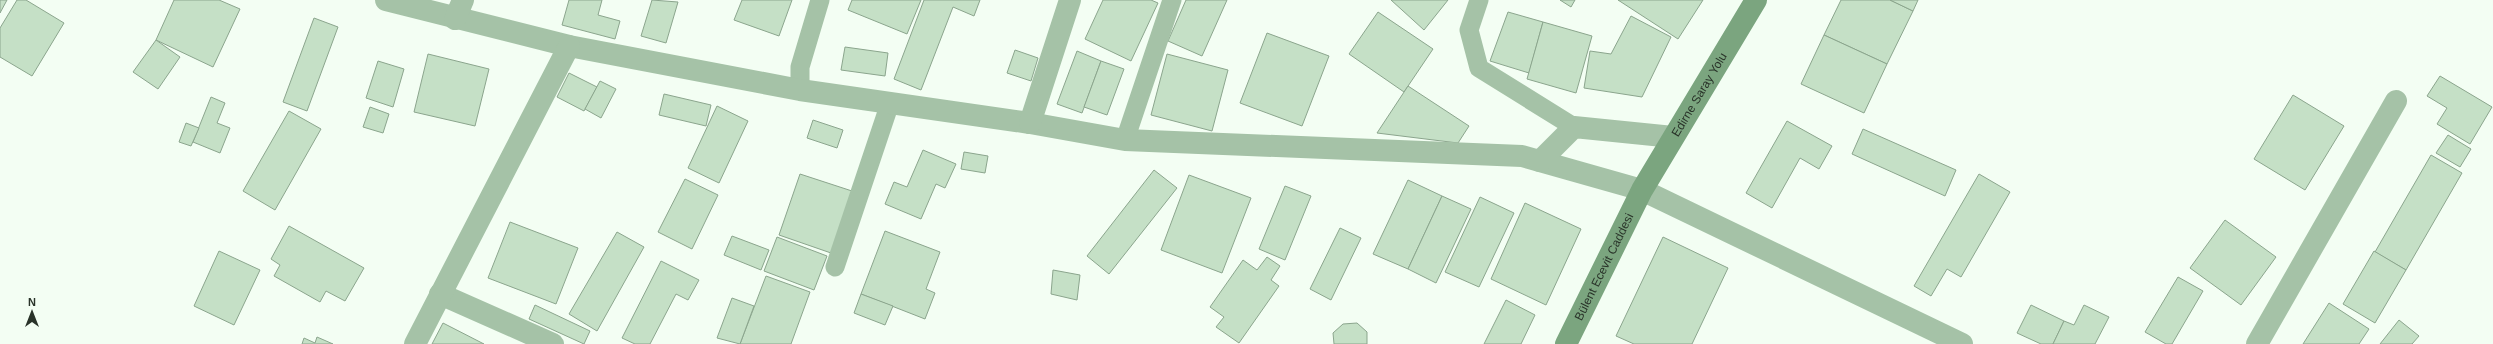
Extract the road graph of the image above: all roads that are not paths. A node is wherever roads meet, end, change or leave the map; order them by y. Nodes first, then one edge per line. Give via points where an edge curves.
1 (386, 0) edge
2 (820, 0) edge
3 (1070, 0) edge
4 (1172, 0) edge
5 (1479, 0) edge
6 (1756, 0) edge
7 (459, 9) edge
8 (569, 46) junction
9 (800, 90) junction
10 (2396, 101) dead end
11 (890, 103) junction
12 (1030, 123) junction
13 (1574, 127) junction
14 (1673, 137) junction
15 (1125, 140) junction
16 (1540, 161) junction
17 (1642, 190) junction
18 (835, 267) dead end
19 (440, 294) junction
20 (415, 344) edge
21 (553, 344) edge
22 (1566, 344) edge
23 (1962, 344) edge
24 (2257, 344) edge

1 - 7 street
2 - 9 lane via 800,67
3 - 12 street
4 - 15 lane
5 - 13 lane via 1469,30 1479,68
6 - 14 main road, Edirne Saray Yolu
7 - 8 street
8 - 9 street
8 - 19 street
9 - 11 street
10 - 24 street
11 - 12 street
11 - 18 lane
12 - 15 street
13 - 14 street
13 - 16 street
14 - 17 main road, Edirne Saray Yolu
15 - 16 street via 1522,156
16 - 17 street
17 - 22 main road, Bülent Ecevit Caddesi
17 - 23 street
19 - 20 street
19 - 21 street

